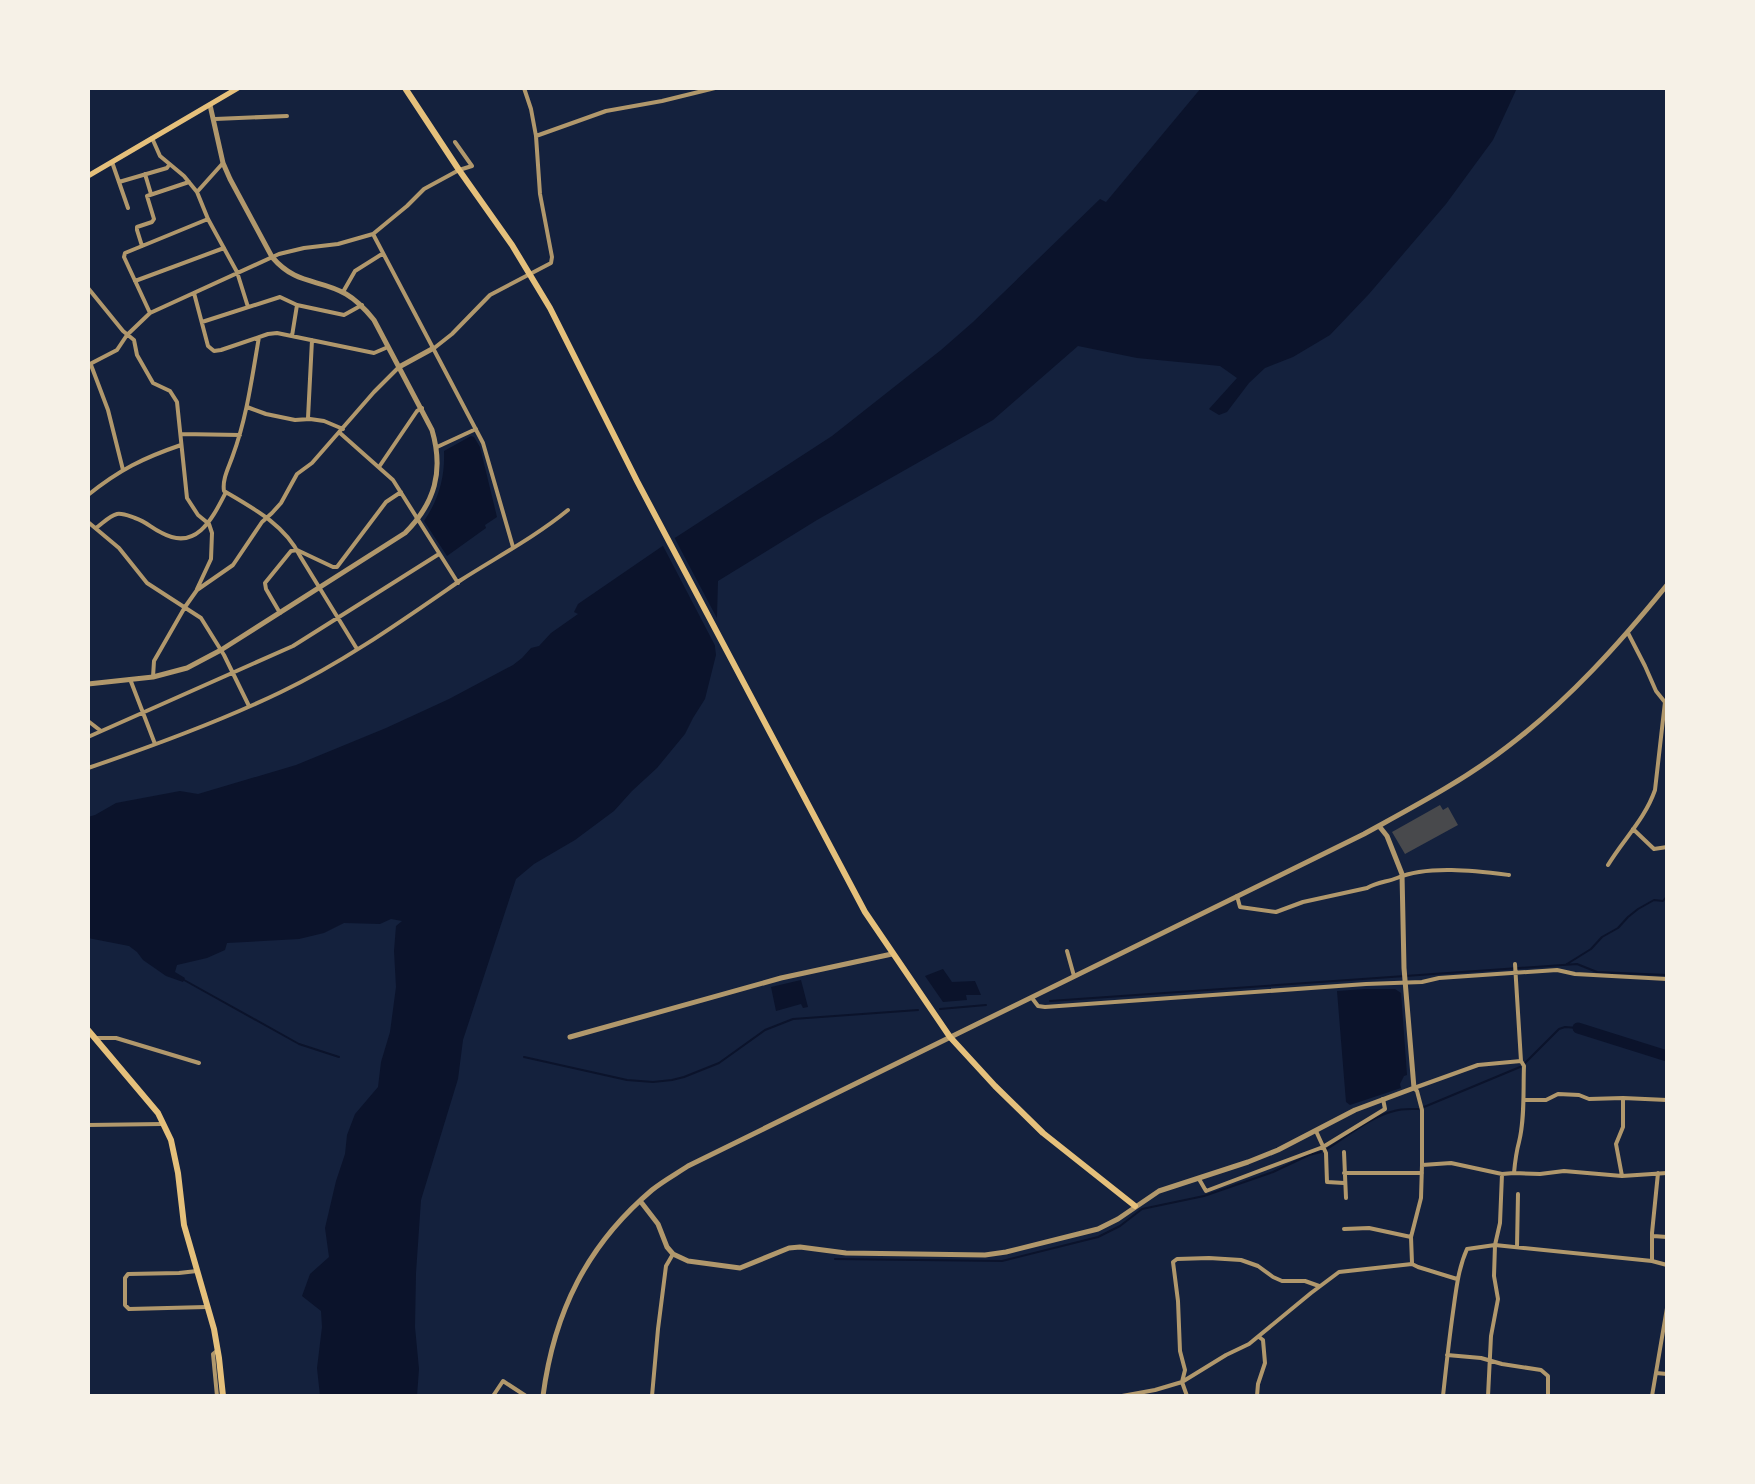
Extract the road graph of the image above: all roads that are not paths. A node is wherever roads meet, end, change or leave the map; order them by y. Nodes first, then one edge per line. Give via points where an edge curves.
1 (238, 88) edge
2 (405, 88) edge
3 (524, 88) edge
4 (715, 88) edge
5 (210, 105) junction
6 (287, 116) dead end
7 (215, 119) junction
8 (536, 136) junction
9 (152, 138) junction
10 (455, 142) dead end
11 (112, 162) junction
12 (223, 163) junction
13 (170, 165) junction
14 (459, 170) junction
15 (145, 174) junction
16 (88, 176) edge
17 (119, 182) junction
18 (189, 182) junction
19 (197, 192) junction
20 (151, 194) junction
21 (128, 208) dead end
22 (208, 219) junction
23 (373, 234) junction
24 (142, 246) junction
25 (224, 248) junction
26 (382, 254) junction
27 (272, 257) junction
28 (237, 272) junction
29 (530, 275) junction
30 (135, 281) junction
31 (88, 288) edge
32 (343, 292) junction
33 (194, 293) junction
34 (297, 305) junction
35 (362, 305) junction
36 (248, 307) junction
37 (150, 313) junction
38 (202, 322) junction
39 (127, 335) junction
40 (292, 336) junction
41 (259, 337) junction
42 (312, 340) junction
43 (388, 347) junction
44 (432, 349) junction
45 (90, 365) edge
46 (399, 367) junction
47 (247, 407) junction
48 (422, 408) junction
49 (308, 419) junction
50 (476, 429) junction
51 (342, 431) junction
52 (181, 434) junction
53 (240, 435) junction
54 (181, 445) junction
55 (437, 447) junction
56 (379, 467) junction
57 (123, 470) junction
58 (226, 492) junction
59 (401, 492) junction
60 (88, 495) edge
61 (568, 510) dead end
62 (267, 517) junction
63 (418, 519) junction
64 (88, 522) edge
65 (209, 524) junction
66 (96, 528) junction
67 (513, 547) junction
68 (297, 550) junction
69 (439, 554) junction
70 (458, 583) junction
71 (1667, 585) edge
72 (320, 588) junction
73 (197, 590) junction
74 (185, 607) junction
75 (280, 613) junction
76 (339, 618) junction
77 (1628, 633) junction
78 (357, 649) junction
79 (221, 650) junction
80 (233, 673) junction
81 (153, 677) junction
82 (130, 679) junction
83 (88, 684) edge
84 (1666, 701) edge
85 (249, 706) junction
86 (143, 714) junction
87 (88, 721) edge
88 (101, 731) junction
89 (88, 737) edge
90 (155, 744) junction
91 (88, 768) edge
92 (1379, 826) junction
93 (1633, 829) junction
94 (1667, 847) edge
95 (1608, 865) dead end
96 (1402, 874) junction
97 (1509, 875) dead end
98 (1237, 896) junction
99 (1067, 951) dead end
100 (892, 954) junction
101 (1515, 968) junction
102 (1074, 976) junction
103 (1667, 979) edge
104 (1405, 981) junction
105 (1032, 997) junction
106 (88, 1030) edge
107 (570, 1037) dead end
108 (950, 1037) junction
109 (95, 1038) junction
110 (1521, 1061) junction
111 (199, 1063) dead end
112 (1414, 1088) junction
113 (1623, 1098) junction
114 (1383, 1099) junction
115 (1523, 1100) junction
116 (1667, 1100) edge
117 (164, 1124) junction
118 (88, 1125) edge
119 (1316, 1131) junction
120 (1323, 1147) junction
121 (1344, 1152) dead end
122 (1422, 1165) junction
123 (1344, 1173) junction
124 (1422, 1173) junction
125 (1514, 1173) junction
126 (1658, 1173) junction
127 (1667, 1173) edge
128 (1502, 1174) junction
129 (1622, 1176) junction
130 (1199, 1179) junction
131 (1344, 1183) junction
132 (1518, 1194) dead end
133 (1346, 1198) dead end
134 (641, 1202) junction
135 (1135, 1206) junction
136 (1344, 1229) dead end
137 (1653, 1236) junction
138 (1411, 1237) junction
139 (1667, 1237) edge
140 (1495, 1245) junction
141 (1517, 1247) junction
142 (673, 1254) junction
143 (1652, 1261) junction
144 (1412, 1264) junction
145 (1667, 1265) edge
146 (197, 1271) junction
147 (1457, 1279) junction
148 (1319, 1286) junction
149 (207, 1306) junction
150 (1667, 1308) edge
151 (1259, 1337) junction
152 (1447, 1355) junction
153 (1489, 1360) junction
154 (1656, 1373) junction
155 (1667, 1374) edge
156 (1182, 1382) junction
157 (220, 1396) edge
158 (493, 1396) edge
159 (526, 1396) edge
160 (543, 1396) edge
161 (652, 1396) edge
162 (1122, 1396) edge
163 (1187, 1396) edge
164 (1257, 1396) edge
165 (1443, 1396) edge
166 (1488, 1396) edge
167 (1548, 1396) edge
168 (1652, 1396) edge

1 - 5 main road
2 - 14 main road
3 - 8 street
4 - 8 street via 606,111
5 - 7 street
5 - 9 main road
6 - 7 street
7 - 12 street
8 - 29 street via 552,257
9 - 11 main road
9 - 13 street
10 - 14 street via 472,166
11 - 16 main road
11 - 17 street
12 - 19 street
12 - 27 street
13 - 15 street
13 - 18 street
14 - 23 street via 424,189
14 - 29 main road
15 - 17 street
15 - 20 street
17 - 21 street
18 - 19 street
18 - 20 street
19 - 22 street
20 - 24 street via 147,198 154,219 137,227
22 - 24 street
22 - 25 street
23 - 26 street
23 - 27 street
24 - 30 street via 124,257
25 - 28 street
25 - 30 street
26 - 32 street via 355,271
26 - 44 street
27 - 28 street
27 - 32 street via 297,277
28 - 33 street
28 - 36 street
29 - 44 street via 490,295
29 - 100 main road via 838,863
30 - 37 street
31 - 39 street
32 - 35 street
33 - 37 street
33 - 38 street
34 - 35 street via 344,315
34 - 36 street via 280,297
34 - 40 street
35 - 43 street
36 - 38 street
37 - 39 street
38 - 41 street via 214,351
39 - 45 street via 117,350
39 - 52 street via 153,383 175,397
40 - 41 street
40 - 42 street
41 - 47 street
42 - 43 street via 374,353
42 - 49 street
43 - 46 street
44 - 46 street
44 - 50 street
45 - 57 street
46 - 48 street
46 - 51 street
47 - 49 street
47 - 53 street
48 - 55 street
48 - 56 street
49 - 51 street
50 - 55 street
50 - 67 street
51 - 56 street
51 - 62 street via 297,474
52 - 53 street
52 - 54 street
53 - 58 street via 222,483
54 - 57 street
54 - 65 street via 187,498
55 - 63 street via 433,492
56 - 59 street
57 - 60 street
58 - 62 street
58 - 65 street
59 - 63 street
59 - 68 street via 386,502 337,567
61 - 67 street
62 - 68 street
62 - 73 street via 233,565
63 - 69 street
63 - 72 street via 395,541
64 - 66 street
65 - 66 street via 180,538 116,514
65 - 73 street via 211,559
66 - 74 street via 147,583
67 - 70 street
68 - 72 street
68 - 75 street via 265,583
69 - 70 street
69 - 76 street
70 - 78 street
71 - 77 street
72 - 75 street
72 - 76 street
73 - 74 street
74 - 79 street via 201,618
74 - 81 street via 152,665
75 - 79 street
76 - 78 street
76 - 80 street
77 - 84 street
77 - 92 street via 1595,670 1508,747
78 - 85 street
79 - 80 street
79 - 81 street via 187,668
80 - 85 street
80 - 86 street
81 - 82 street
82 - 83 street
82 - 86 street
84 - 93 street via 1655,790
85 - 90 street
86 - 88 street
86 - 90 street
87 - 88 street
88 - 89 street
90 - 91 street
92 - 96 street
92 - 98 street
93 - 94 street via 1654,849
93 - 95 street
96 - 97 street
96 - 98 street via 1276,912 1240,907
96 - 104 street
98 - 102 street
99 - 102 street
100 - 107 street via 781,978
100 - 108 main road
101 - 103 street
101 - 104 street
101 - 110 street
102 - 105 street
104 - 105 street via 1045,1007
104 - 112 street
105 - 108 street
106 - 109 main road
108 - 134 street via 688,1166
108 - 135 main road via 1043,1133
109 - 111 street via 116,1038
109 - 117 main road
110 - 112 street via 1478,1065
110 - 115 street
112 - 114 street
112 - 122 street via 1422,1110
113 - 115 street via 1558,1094
113 - 116 street
113 - 129 street via 1623,1127 1616,1144
114 - 119 street
114 - 120 street via 1385,1109
115 - 125 street
117 - 118 street
117 - 146 main road via 175,1153 184,1225
119 - 120 street
119 - 130 street
120 - 130 street via 1206,1191
120 - 131 street via 1327,1182
121 - 123 street
122 - 124 street
122 - 128 street via 1451,1163
123 - 124 street
123 - 131 street
124 - 138 street
125 - 128 street
125 - 129 street
126 - 127 street
126 - 129 street
126 - 137 street
128 - 140 street
130 - 135 street via 1159,1191
131 - 133 street
132 - 141 street
134 - 142 street
134 - 160 street via 615,1227 575,1285 551,1347
135 - 142 street via 1098,1229 985,1255 846,1253 800,1247 740,1268
136 - 138 street
137 - 139 street
137 - 143 street
138 - 144 street
140 - 141 street
140 - 147 street via 1467,1249
140 - 153 street via 1498,1299
141 - 143 street
142 - 161 street via 666,1266
143 - 145 street
144 - 147 street
144 - 148 street via 1339,1272
146 - 149 main road
146 - 149 street via 128,1274 125,1305
147 - 152 street
148 - 151 street
148 - 156 street via 1282,1281 1241,1260 1177,1259 1173,1262
149 - 157 main road via 218,1350
150 - 154 street
151 - 156 street
151 - 164 street via 1265,1363
152 - 153 street
152 - 165 street
153 - 166 street
153 - 167 street via 1541,1370 1548,1376
154 - 155 street
154 - 168 street
156 - 162 street
156 - 163 street
158 - 159 street via 503,1381

